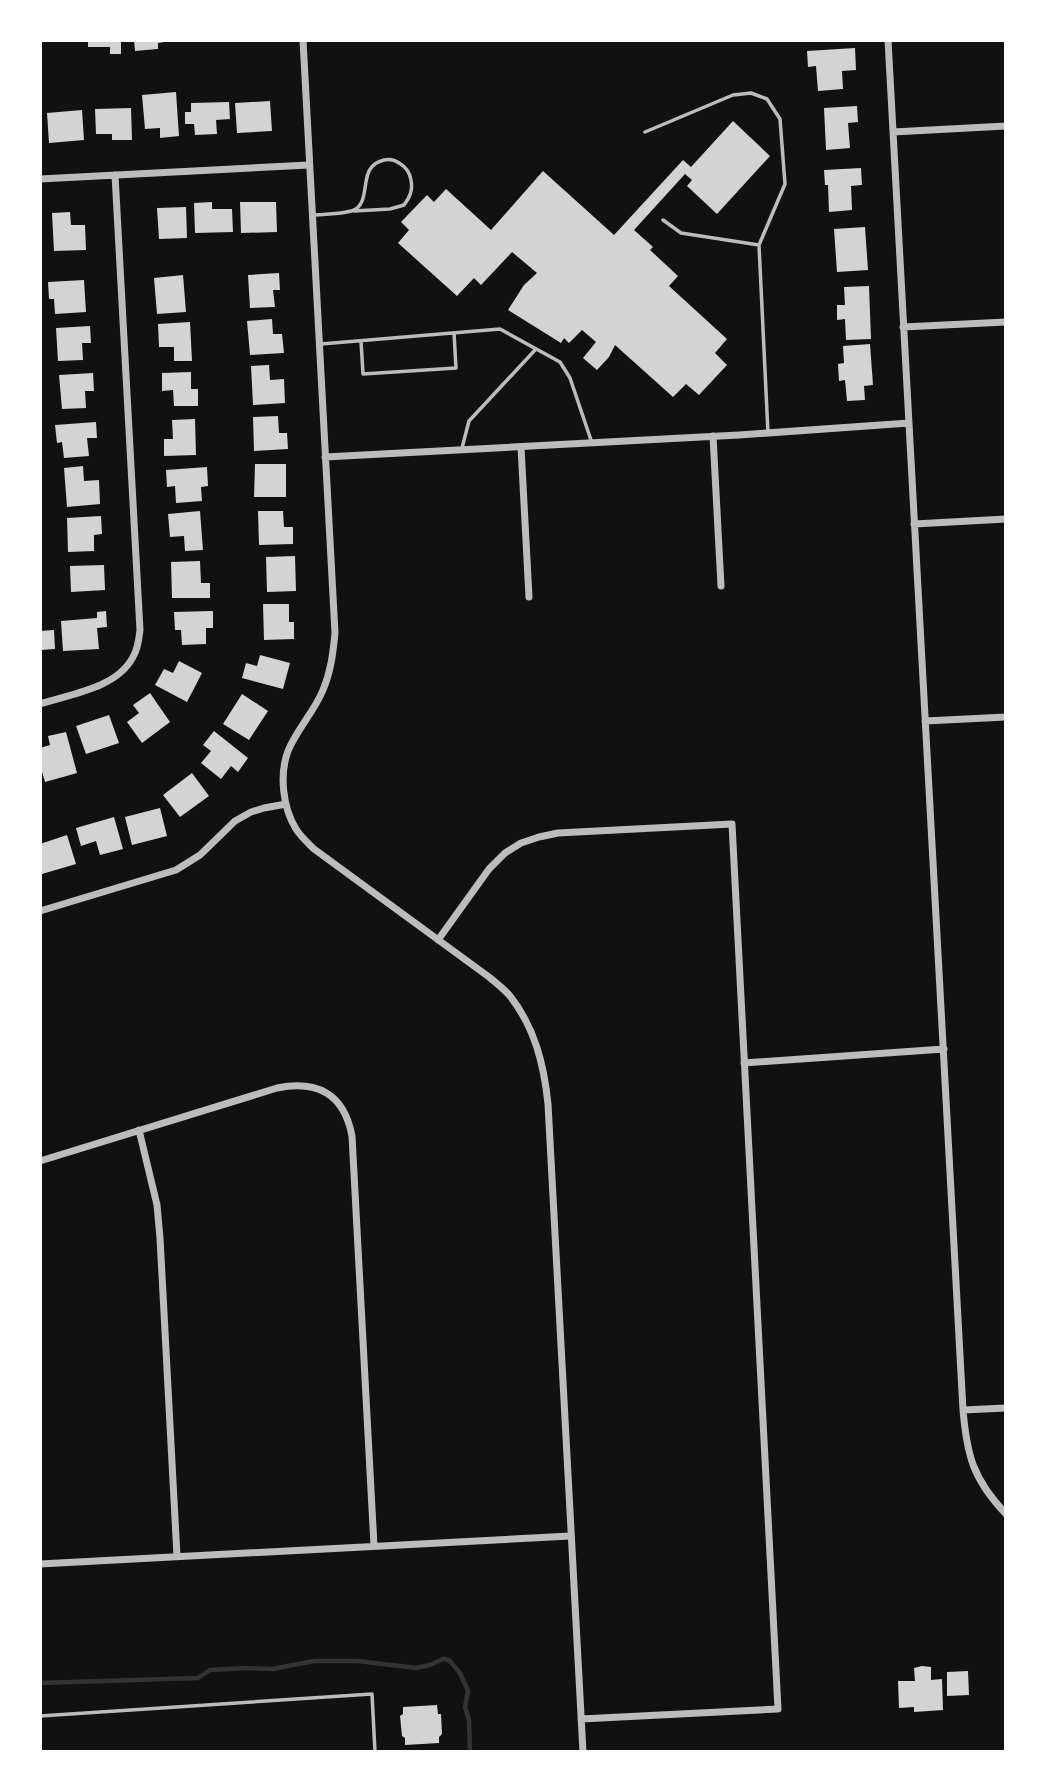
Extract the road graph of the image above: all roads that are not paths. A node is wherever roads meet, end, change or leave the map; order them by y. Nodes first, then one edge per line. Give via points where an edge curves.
1 (303, 40) edge
2 (888, 40) edge
3 (1006, 126) edge
4 (645, 132) dead end
5 (893, 132) junction
6 (309, 165) junction
7 (115, 175) junction
8 (40, 179) edge
9 (354, 211) junction
10 (312, 215) junction
11 (663, 220) dead end
12 (759, 245) junction
13 (1006, 322) edge
14 (903, 327) junction
15 (454, 333) junction
16 (361, 340) junction
17 (319, 344) junction
18 (536, 349) junction
19 (909, 423) junction
20 (768, 433) junction
21 (713, 436) junction
22 (592, 443) junction
23 (521, 447) junction
24 (462, 450) junction
25 (325, 457) junction
26 (1006, 519) edge
27 (915, 524) junction
28 (720, 586) dead end
29 (529, 597) dead end
30 (40, 704) edge
31 (1006, 717) edge
32 (925, 721) junction
33 (286, 804) junction
34 (40, 911) edge
35 (438, 940) junction
36 (943, 1049) junction
37 (744, 1063) junction
38 (139, 1130) junction
39 (40, 1161) edge
40 (1006, 1408) edge
41 (963, 1409) junction
42 (1006, 1514) edge
43 (570, 1536) junction
44 (374, 1546) junction
45 (177, 1556) junction
46 (40, 1564) edge
47 (40, 1716) edge
48 (581, 1719) junction
49 (376, 1752) edge
50 (583, 1752) edge

1 - 6 street
2 - 5 street
3 - 5 street
4 - 12 lane via 733,95 751,93 766,99 780,119 785,184
5 - 14 street
6 - 7 street
6 - 10 street
7 - 8 street
7 - 30 street via 140,630 134,657 121,674
9 - 9 lane via 376,163 393,160 408,171 411,192 404,205
9 - 10 lane
10 - 17 street
11 - 12 lane via 681,233
12 - 20 lane
13 - 14 street
14 - 19 street
15 - 16 lane
15 - 16 lane via 456,369 363,374
15 - 18 lane via 500,329
16 - 17 lane
17 - 25 street
18 - 22 lane via 560,362 570,378
18 - 24 lane via 469,421
19 - 20 street
19 - 27 street
20 - 21 street
21 - 22 street
21 - 28 street
22 - 23 street
23 - 24 street
23 - 29 street
24 - 25 street
25 - 33 street via 333,654 323,691 289,750
26 - 27 street
27 - 32 street
31 - 32 street
32 - 36 street
33 - 34 street via 235,821 200,855 176,870
33 - 35 street via 295,828 314,849
35 - 37 street via 489,869 522,843 558,833 732,824
35 - 43 street via 509,995 541,1058 548,1104
36 - 37 street
36 - 41 street
37 - 48 street via 778,1709
38 - 39 street
38 - 44 street via 298,1085 333,1098 346,1113 352,1136
38 - 45 street via 159,1227
40 - 41 street
41 - 42 street via 965,1441 974,1469
43 - 44 street
43 - 48 street
44 - 45 street
45 - 46 street
47 - 49 lane via 372,1694
48 - 50 street

